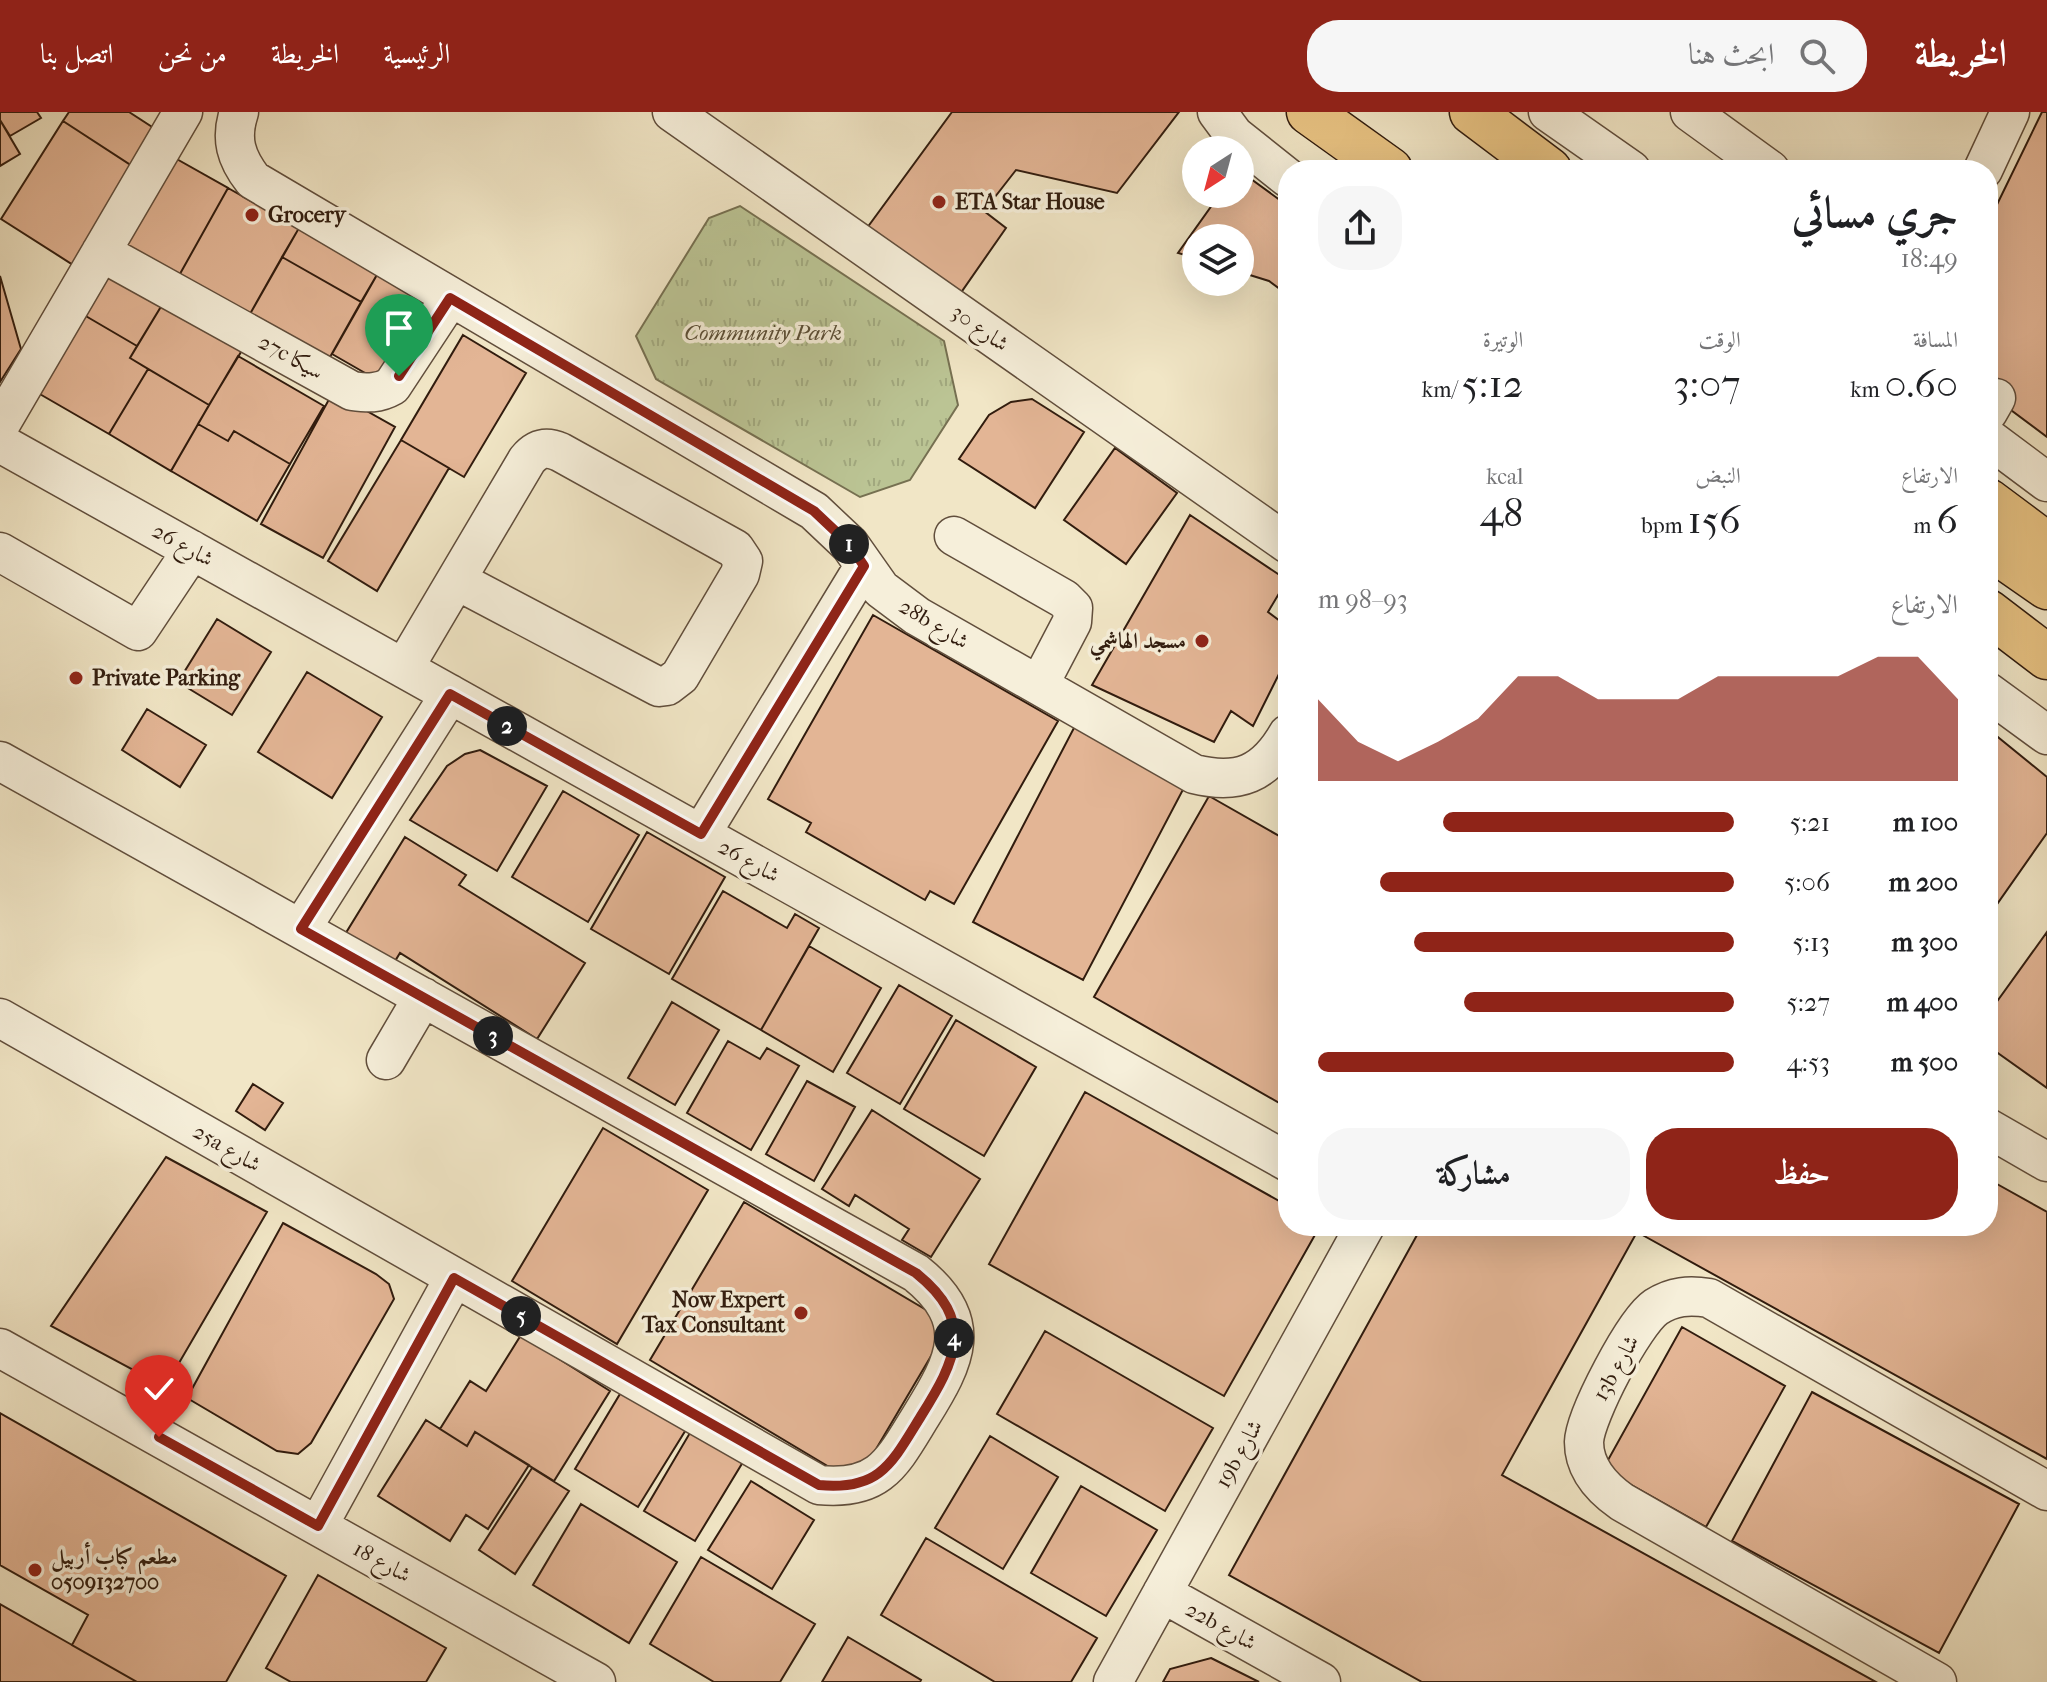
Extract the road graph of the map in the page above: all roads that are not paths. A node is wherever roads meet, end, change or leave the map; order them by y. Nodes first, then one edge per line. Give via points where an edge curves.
1 (183, 112) edge
2 (239, 112) edge
3 (672, 112) edge
4 (1217, 112) edge
5 (1309, 112) edge
6 (1472, 112) edge
7 (1548, 112) edge
8 (1690, 112) edge
9 (2010, 112) edge
10 (1376, 160) edge
11 (1536, 160) edge
12 (1617, 160) edge
13 (1756, 160) edge
14 (1988, 160) edge
15 (1278, 170) edge
16 (101, 252) junction
17 (450, 298) junction
18 (0, 425) edge
19 (0, 443) edge
20 (1998, 445) edge
21 (2047, 482) edge
22 (1998, 508) edge
23 (954, 536) dead end
24 (1278, 537) edge
25 (2047, 545) edge
26 (192, 550) junction
27 (0, 552) edge
28 (1998, 553) edge
29 (864, 566) junction
30 (456, 580) junction
31 (2047, 587) edge
32 (1998, 620) edge
33 (2047, 657) edge
34 (404, 668) junction
35 (1039, 685) junction
36 (450, 694) junction
37 (1998, 699) edge
38 (2047, 735) edge
39 (1278, 748) edge
40 (0, 761) edge
41 (701, 834) junction
42 (301, 929) junction
43 (423, 997) junction
44 (0, 1018) edge
45 (386, 1060) dead end
46 (1998, 1134) edge
47 (1278, 1156) edge
48 (2047, 1162) edge
49 (1359, 1236) edge
50 (454, 1278) junction
51 (0, 1348) edge
52 (2047, 1491) edge
53 (318, 1526) junction
54 (1162, 1593) junction
55 (596, 1682) edge
56 (1113, 1682) edge
57 (1321, 1682) edge
58 (1937, 1682) edge

1 - 16 street
2 - 17 street, 28b شارع via 234,147 253,180
3 - 24 street, شارع 30
4 - 15 street via 1234,135
5 - 10 main road
6 - 11 main road
7 - 12 street
8 - 13 street
9 - 14 street
16 - 17 street, 27c سيكا via 352,391 369,394 392,386
16 - 18 street
17 - 29 street, 28b شارع via 814,511
19 - 26 street, شارع 26
20 - 21 street
22 - 25 main road
23 - 35 street via 1073,608 1072,622
26 - 27 street via 138,631
26 - 34 street, شارع 26
28 - 31 main road
29 - 35 street, 28b شارع via 897,604
29 - 41 street
30 - 30 street via 527,460 542,448 560,452 735,549 743,561 680,676 659,687
30 - 34 street
32 - 33 main road
34 - 36 street, شارع 26
35 - 39 street, 28b شارع via 1194,774 1230,779 1249,774
36 - 41 street, شارع 26
36 - 42 street
37 - 38 street
40 - 42 street, 25a شارع
41 - 47 street, شارع 26
42 - 43 street, 25a شارع
43 - 45 street
43 - 50 street, 25a شارع via 916,1273 949,1309 953,1359 885,1470 865,1482 819,1485
44 - 50 street, 25a شارع
46 - 48 street
49 - 54 street, 19b شارع
50 - 53 street
51 - 53 street, شارع 18
52 - 58 street, 13b شارع via 1709,1298 1670,1299 1640,1323 1588,1419 1584,1443 1589,1467 1602,1488
53 - 55 street, شارع 18
54 - 56 street, 19b شارع
54 - 57 street, 22b شارع

